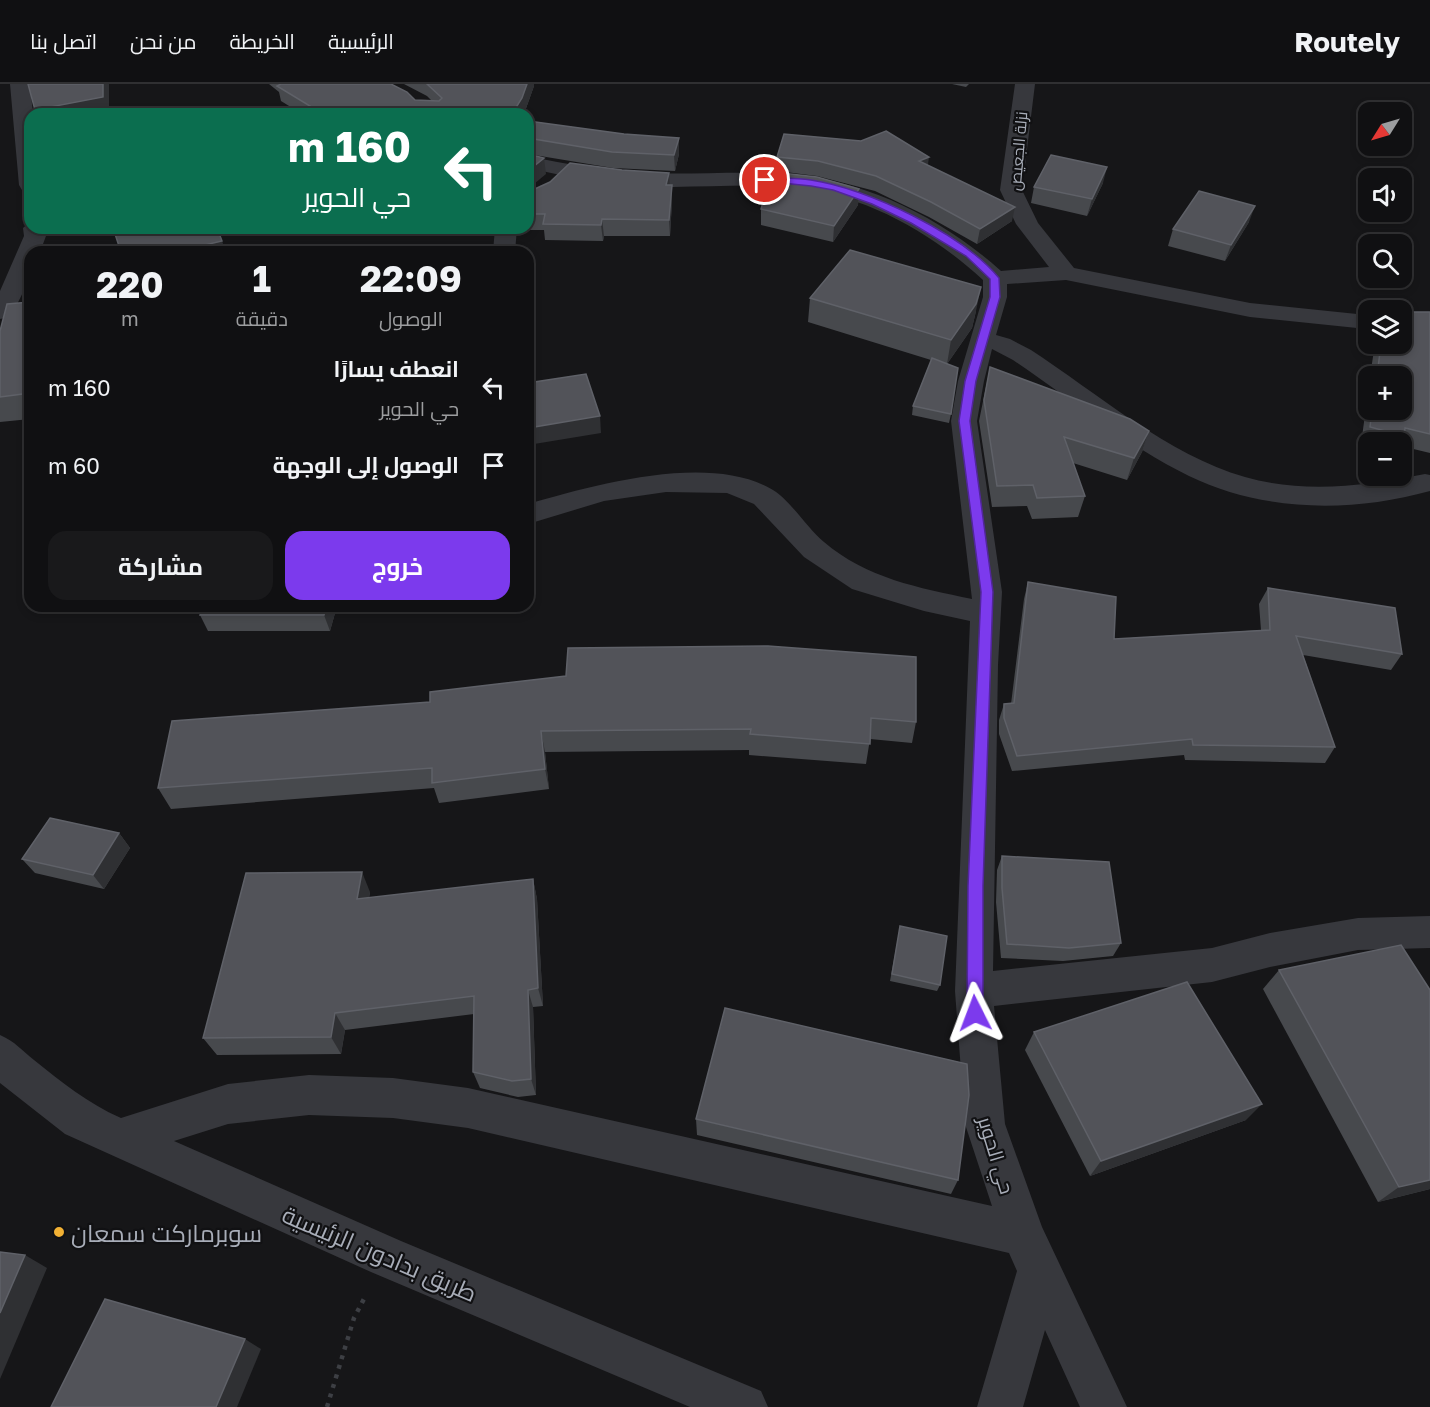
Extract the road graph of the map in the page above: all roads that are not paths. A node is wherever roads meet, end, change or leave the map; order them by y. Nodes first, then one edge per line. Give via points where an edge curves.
1 (20, 84) edge
2 (1025, 84) edge
3 (24, 124) edge
4 (534, 166) edge
5 (24, 261) edge
6 (1066, 273) junction
7 (994, 278) junction
8 (0, 312) edge
9 (1357, 321) dead end
10 (982, 339) junction
11 (1425, 483) dead end
12 (534, 512) edge
13 (985, 613) junction
14 (1430, 932) edge
15 (974, 991) junction
16 (0, 1054) edge
17 (121, 1138) junction
18 (1031, 1252) junction
19 (745, 1407) edge
20 (1000, 1407) edge
21 (1104, 1407) edge

1 - 3 street
2 - 6 street, نزلة الجعيص via 1011,190 1030,230
4 - 7 street via 556,180 745,178 836,188 914,221 969,254
5 - 8 street
6 - 7 street
6 - 9 street via 1250,310
7 - 10 street, حي الحوير via 995,297
10 - 11 street via 1022,355 1162,448 1199,470 1226,480 1262,490 1315,496 1366,495
10 - 13 street, حي الحوير via 964,421 987,592
12 - 13 street via 603,492 666,483 730,484 764,497 813,550 862,581
13 - 15 street, حي الحوير
14 - 15 street via 1358,934 1212,965
15 - 18 street, حي الحوير via 985,1124
16 - 17 street, طريق بدادون الرئيسية via 10,1067 79,1120
17 - 18 street via 228,1104 309,1095 393,1098 468,1108
17 - 19 street, طريق بدادون الرئيسية via 387,1257
18 - 20 street
18 - 21 street, حي الحوير

